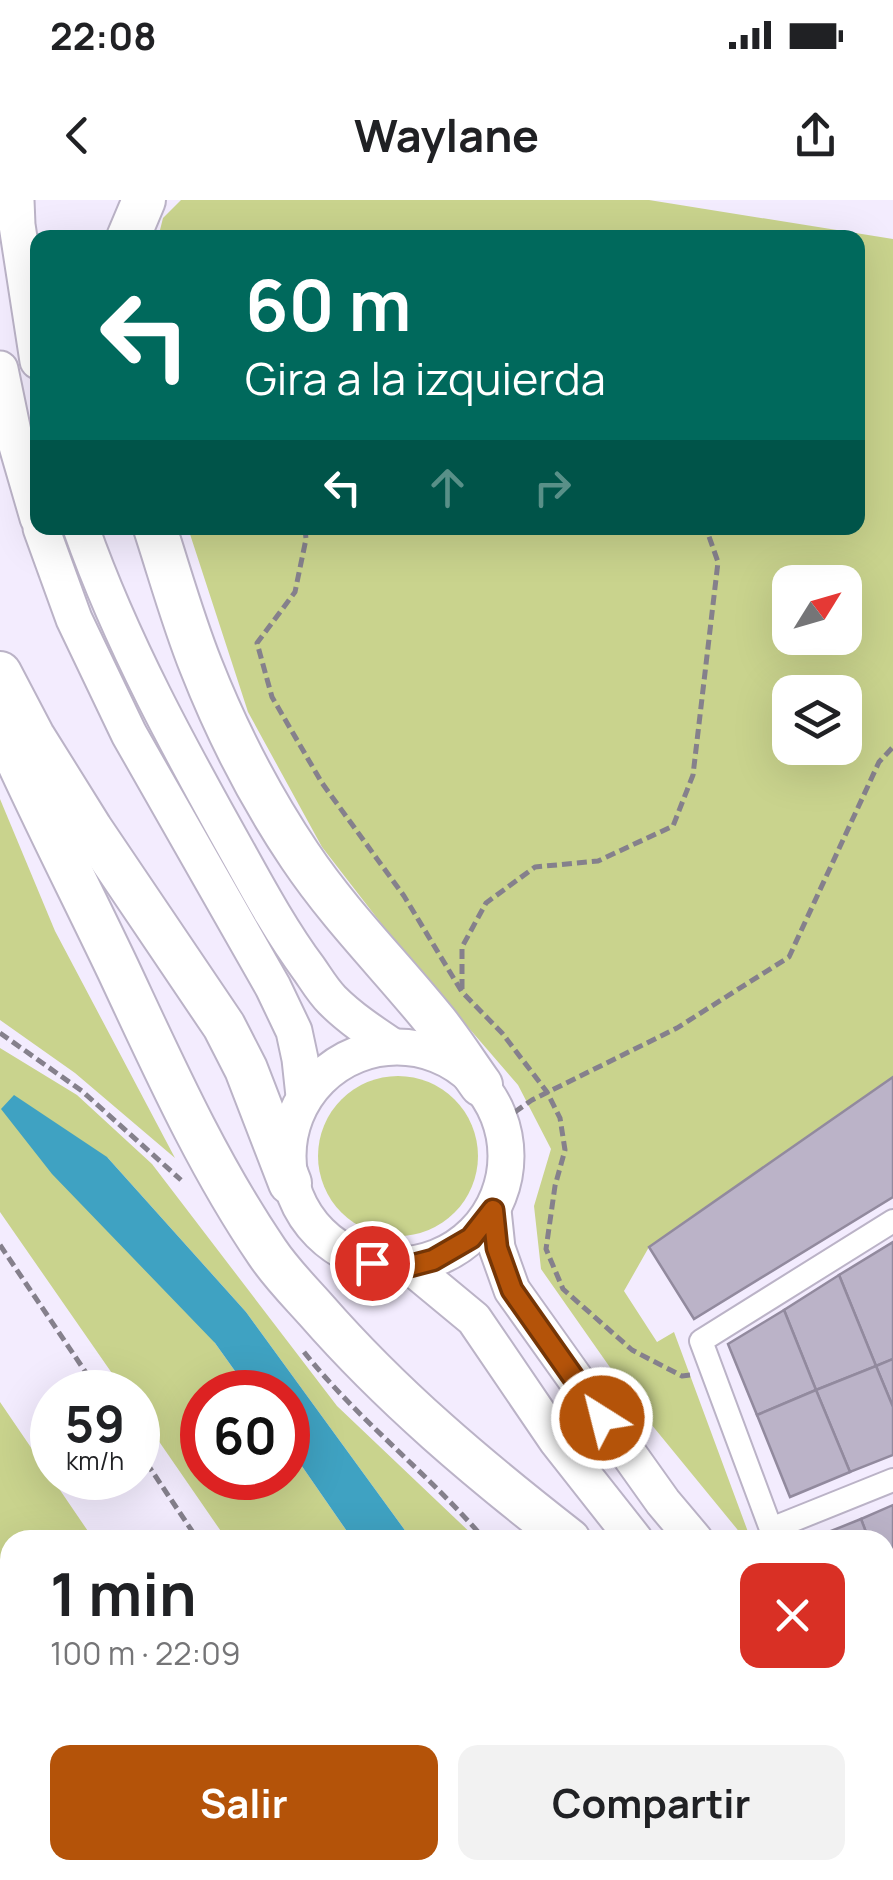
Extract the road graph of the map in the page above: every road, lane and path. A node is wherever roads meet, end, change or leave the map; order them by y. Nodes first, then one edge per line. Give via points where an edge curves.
1 (144, 200) edge
2 (17, 212) edge
3 (131, 230) edge
4 (30, 304) edge
5 (0, 369) edge
6 (30, 490) edge
7 (44, 535) edge
8 (83, 535) edge
9 (158, 535) edge
10 (306, 535) edge
11 (708, 535) edge
12 (0, 673) edge
13 (0, 722) edge
14 (893, 747) edge
15 (462, 992) junction
16 (392, 1046) junction
17 (547, 1092) junction
18 (304, 1096) junction
19 (491, 1103) junction
20 (290, 1184) junction
21 (493, 1210) junction
22 (893, 1221) edge
23 (0, 1245) edge
24 (410, 1266) junction
25 (84, 1370) edge
26 (714, 1371) junction
27 (893, 1480) edge
28 (160, 1483) edge
29 (191, 1530) edge
30 (556, 1530) edge
31 (627, 1530) edge
32 (687, 1530) edge

1 - 3 highway
2 - 4 main road
5 - 6 main road
7 - 18 main road via 74,619 129,734 294,1031
8 - 16 main road via 134,658 298,955 329,998
9 - 19 highway via 202,668 264,795 353,928 436,1022
10 - 15 path via 294,592 258,643 272,697
11 - 15 path via 718,562 692,774 673,826 598,861 535,867 486,903 462,947
12 - 20 highway via 91,829 224,1026
13 - 30 highway via 157,1052 268,1254 406,1405
14 - 17 path via 879,762 789,956 677,1028
15 - 17 path
16 - 18 main road via 344,1058
16 - 19 main road via 459,1065
17 - 19 path via 524,1104
17 - 26 path via 565,1150 546,1250 563,1288 632,1350 682,1376
18 - 20 main road via 290,1126
19 - 21 main road via 506,1144 506,1172
20 - 24 main road via 308,1222 336,1248 372,1263
21 - 24 main road via 471,1238
21 - 32 main road via 512,1290
22 - 26 street via 701,1341
23 - 25 path
24 - 31 main road via 474,1319
26 - 27 street via 771,1529
28 - 29 path

